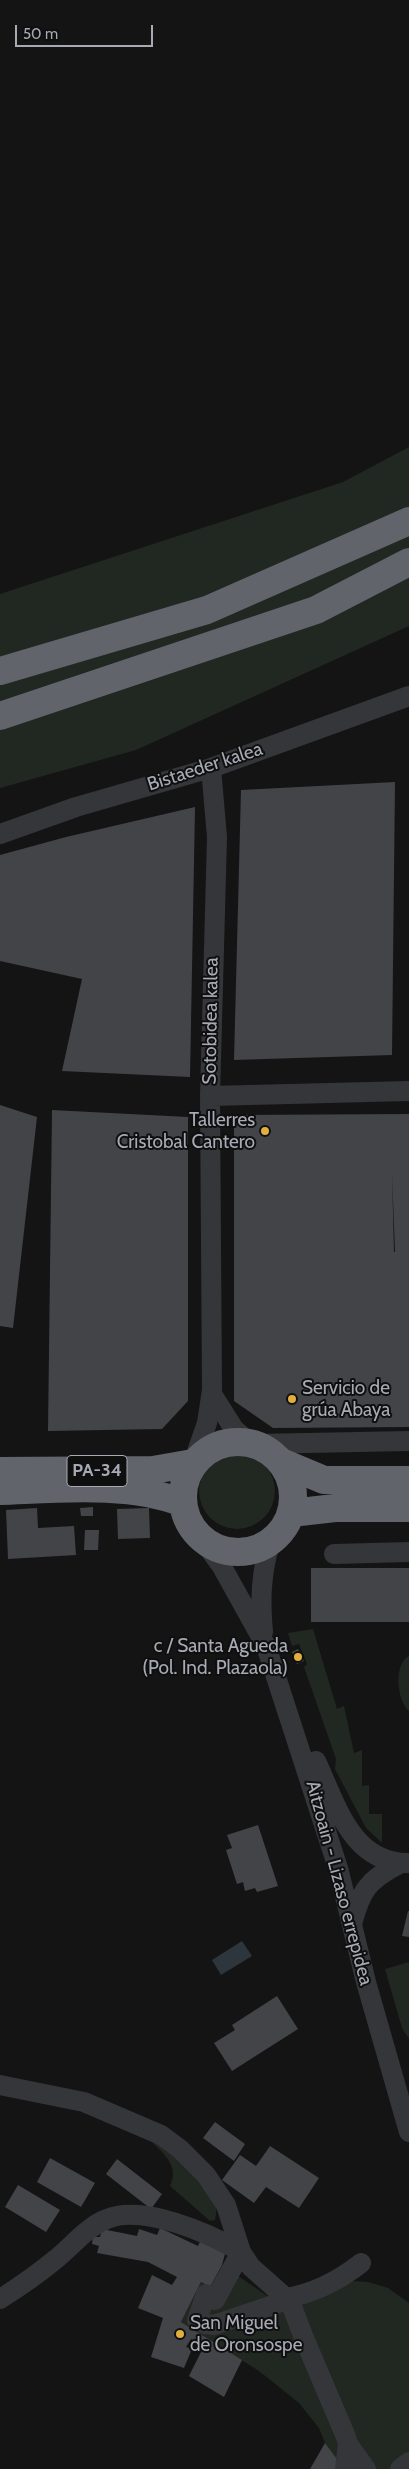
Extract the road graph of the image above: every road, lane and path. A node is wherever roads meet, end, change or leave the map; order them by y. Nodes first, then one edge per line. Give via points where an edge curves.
1 (409, 521) edge
2 (409, 562) edge
3 (0, 671) edge
4 (409, 696) edge
5 (0, 716) edge
6 (211, 768) junction
7 (0, 834) edge
8 (409, 1091) edge
9 (210, 1096) junction
10 (212, 1394) junction
11 (409, 1441) edge
12 (253, 1444) junction
13 (193, 1462) junction
14 (281, 1462) junction
15 (0, 1471) edge
16 (409, 1480) edge
17 (0, 1491) edge
18 (183, 1503) junction
19 (409, 1508) edge
20 (291, 1513) junction
21 (202, 1539) junction
22 (270, 1542) junction
23 (409, 1552) edge
24 (334, 1554) dead end
25 (263, 1636) junction
26 (296, 1732) junction
27 (374, 1854) junction
28 (337, 1865) junction
29 (396, 1867) edge
30 (352, 1924) junction
31 (401, 2073) edge
32 (0, 2085) edge
33 (409, 2132) edge
34 (241, 2252) junction
35 (361, 2263) dead end
36 (286, 2298) junction
37 (0, 2299) edge
38 (348, 2444) junction
39 (409, 2462) edge
40 (345, 2469) edge
41 (366, 2469) edge
42 (400, 2469) edge

1 - 3 highway via 207,610
2 - 5 highway via 316,610
4 - 6 street, Bistaeder kalea
6 - 7 street, Bistaeder kalea via 76,807
6 - 9 street, Sotobidea kalea via 217,837
8 - 9 street
9 - 10 street, Sotobidea kalea
10 - 12 street via 234,1429
10 - 13 street, Sotobidea kalea via 208,1423
11 - 12 street
12 - 13 highway, PA-34 via 230,1442 215,1446
12 - 14 highway via 271,1452
13 - 15 highway, PA-34 via 153,1470
13 - 18 highway via 184,1486
14 - 16 highway via 324,1480
14 - 20 highway via 292,1486
17 - 18 highway, PA-34 via 84,1489 148,1493
18 - 21 highway via 190,1525
19 - 20 highway via 335,1508
20 - 22 highway via 283,1529
21 - 22 highway via 226,1551 249,1551
21 - 25 street
22 - 25 street via 262,1568
23 - 24 street
25 - 26 street, Aitzoain - Lizaso errepidea
26 - 27 street via 316,1762 350,1832
26 - 28 street, Aitzoain - Lizaso errepidea
27 - 28 street via 347,1855
27 - 29 street
28 - 29 street via 357,1874
28 - 30 street, Aitzoain - Lizaso errepidea
29 - 30 street via 368,1883 360,1895
30 - 31 street, Aitzoain - Lizaso errepidea
31 - 33 street, Aitzoain - Lizaso errepidea
32 - 34 street via 84,2102 161,2134 206,2175 226,2205
34 - 36 street via 251,2267
34 - 36 street via 215,2300 206,2294 197,2320 214,2325
34 - 37 street via 189,2226 148,2217 116,2215 97,2225 56,2260
35 - 36 street via 344,2276 308,2294
36 - 38 street via 292,2304
38 - 40 street
38 - 41 street
39 - 42 street

